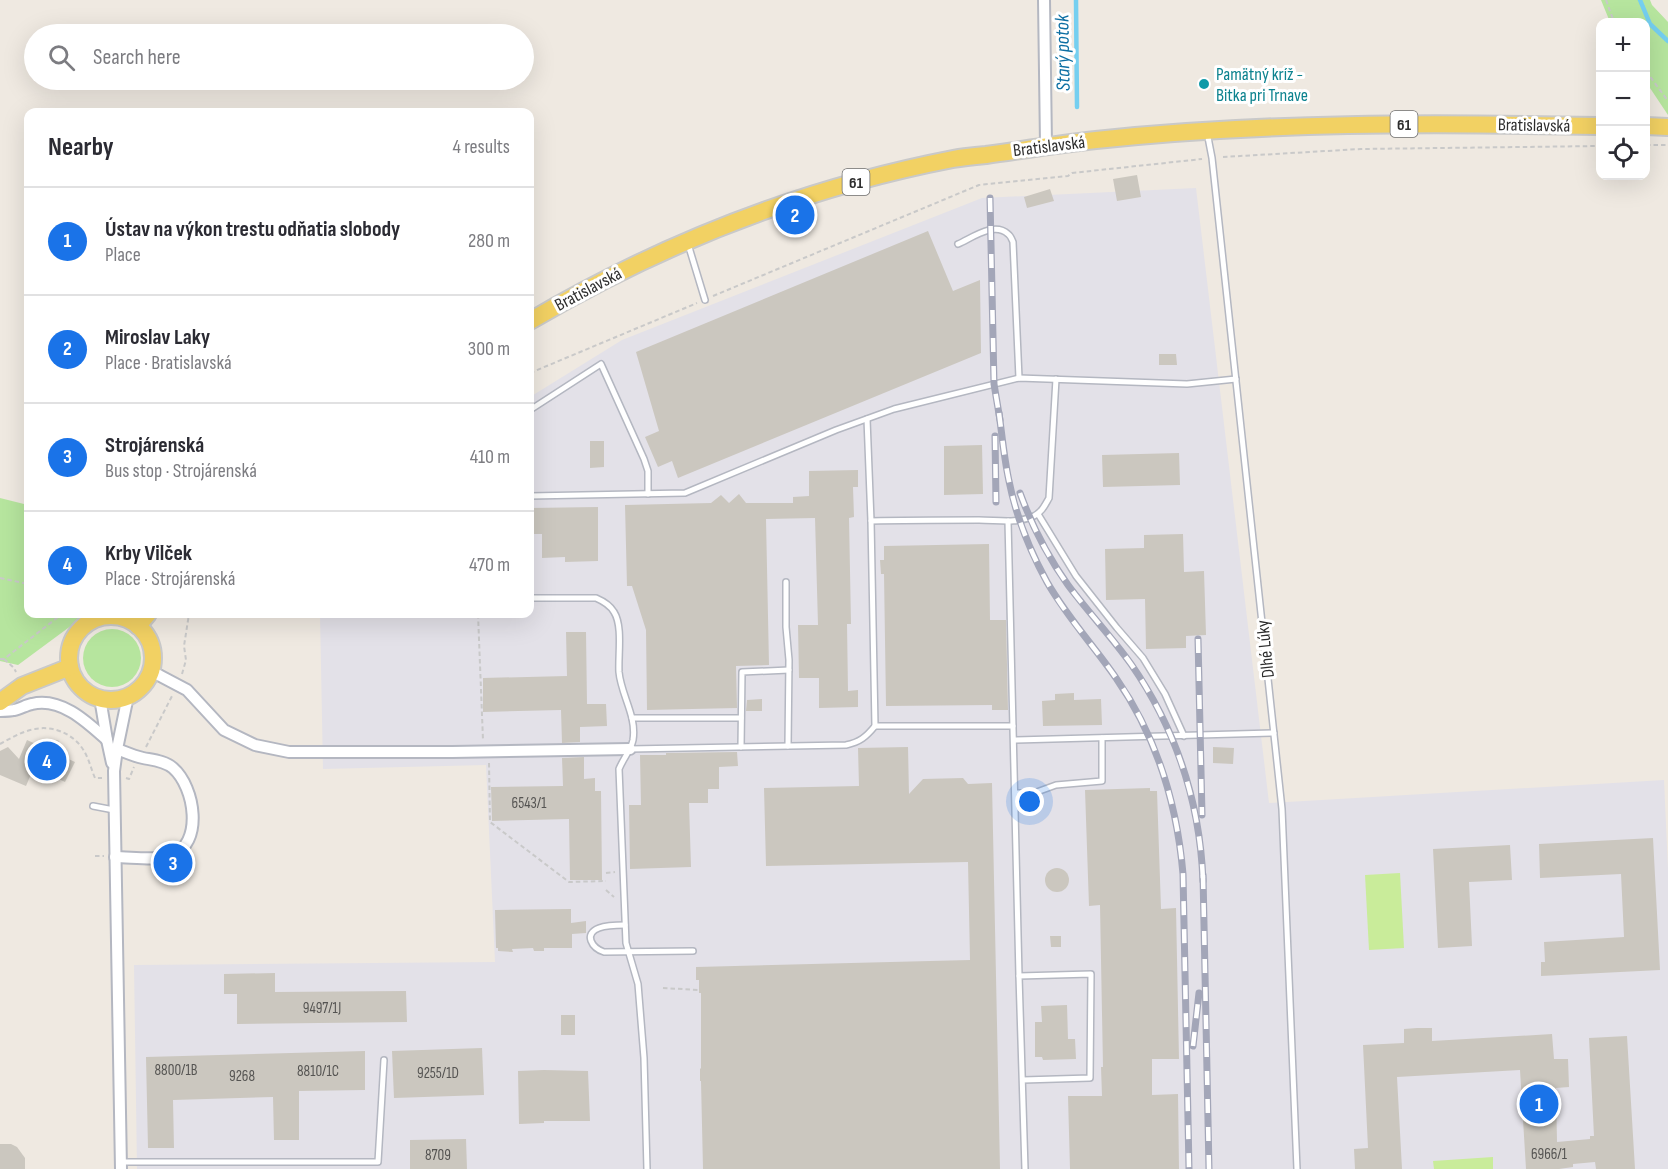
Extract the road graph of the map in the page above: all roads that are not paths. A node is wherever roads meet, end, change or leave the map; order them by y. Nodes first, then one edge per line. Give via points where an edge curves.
1 (1044, 0) edge
2 (1596, 126) edge
3 (1650, 126) edge
4 (1668, 127) edge
5 (1207, 130) junction
6 (1046, 145) junction
7 (687, 241) junction
8 (958, 244) dead end
9 (705, 300) road end
10 (534, 319) edge
11 (1019, 378) junction
12 (1056, 379) junction
13 (1236, 379) junction
14 (534, 407) edge
15 (867, 419) junction
16 (648, 494) junction
17 (534, 496) edge
18 (1038, 514) junction
19 (871, 521) junction
20 (1008, 521) junction
21 (786, 582) dead end
22 (534, 598) edge
23 (95, 618) edge
24 (126, 618) edge
25 (143, 620) edge
26 (70, 668) junction
27 (789, 670) junction
28 (151, 671) junction
29 (128, 696) junction
30 (100, 698) junction
31 (0, 702) edge
32 (0, 711) edge
33 (632, 718) junction
34 (741, 718) junction
35 (875, 726) junction
36 (1013, 726) junction
37 (1274, 734) junction
38 (1184, 736) junction
39 (1102, 738) junction
40 (106, 740) junction
41 (1014, 740) junction
42 (788, 746) junction
43 (741, 747) junction
44 (630, 749) junction
45 (113, 752) junction
46 (1015, 793) junction
47 (93, 806) dead end
48 (114, 810) junction
49 (116, 857) junction
50 (625, 925) junction
51 (693, 951) dead end
52 (628, 952) junction
53 (1019, 976) junction
54 (384, 1060) dead end
55 (1023, 1080) junction
56 (159, 1162) junction
57 (216, 1162) junction
58 (121, 1165) edge
59 (160, 1169) edge
60 (217, 1169) edge
61 (647, 1169) edge
62 (1025, 1169) edge
63 (1297, 1169) edge

1 - 6 street
2 - 5 main road, Bratislavská / 61 via 1407,124
3 - 4 main road
5 - 6 main road, Bratislavská / 61
5 - 13 lane, Dlhé Lúky
6 - 7 main road, Bratislavská / 61 via 956,158 856,182 775,207
7 - 9 lane
7 - 10 main road, Bratislavská / 61 via 618,272
8 - 11 lane via 991,229 1008,234 1013,242
11 - 12 lane
11 - 15 lane
12 - 13 lane via 1187,384
12 - 18 lane via 1049,498
13 - 37 lane, Dlhé Lúky
14 - 16 lane via 601,364 644,459
15 - 16 lane via 685,493
15 - 19 lane
16 - 17 lane
18 - 20 lane
18 - 38 lane via 1076,576 1143,658
19 - 20 lane
19 - 35 lane
20 - 36 lane
21 - 27 lane
22 - 33 lane via 596,598 614,611 618,622 619,674
23 - 26 main road via 74,638
24 - 25 main road
25 - 28 main road via 152,645
26 - 30 main road via 80,686
26 - 31 main road via 22,686
27 - 34 lane via 742,672
27 - 42 lane
28 - 29 main road via 142,687
28 - 44 street via 187,690 224,730 255,745 289,752
29 - 30 main road
29 - 45 street
30 - 40 street
32 - 40 street via 40,703 58,706 83,719
33 - 34 lane
33 - 44 lane
34 - 43 lane
35 - 36 lane
35 - 42 lane via 856,743
36 - 41 lane
37 - 38 lane
37 - 63 lane, Dlhé Lúky via 1282,809
38 - 39 lane
39 - 41 lane
39 - 46 lane via 1102,781
40 - 45 street
41 - 46 lane
42 - 43 lane
43 - 44 lane
44 - 50 lane via 619,769
45 - 48 street via 118,774
45 - 49 street via 159,761 173,768 191,798 193,812 187,841 171,856
46 - 53 lane
47 - 48 lane
48 - 49 street
49 - 58 street
50 - 52 lane
50 - 52 lane via 603,926 591,936 597,950
51 - 52 lane
52 - 61 lane via 638,984
53 - 55 lane
53 - 55 lane via 1091,974 1090,1078
54 - 57 lane via 378,1162
55 - 62 lane
56 - 57 lane
56 - 58 lane
56 - 59 lane
57 - 60 lane

